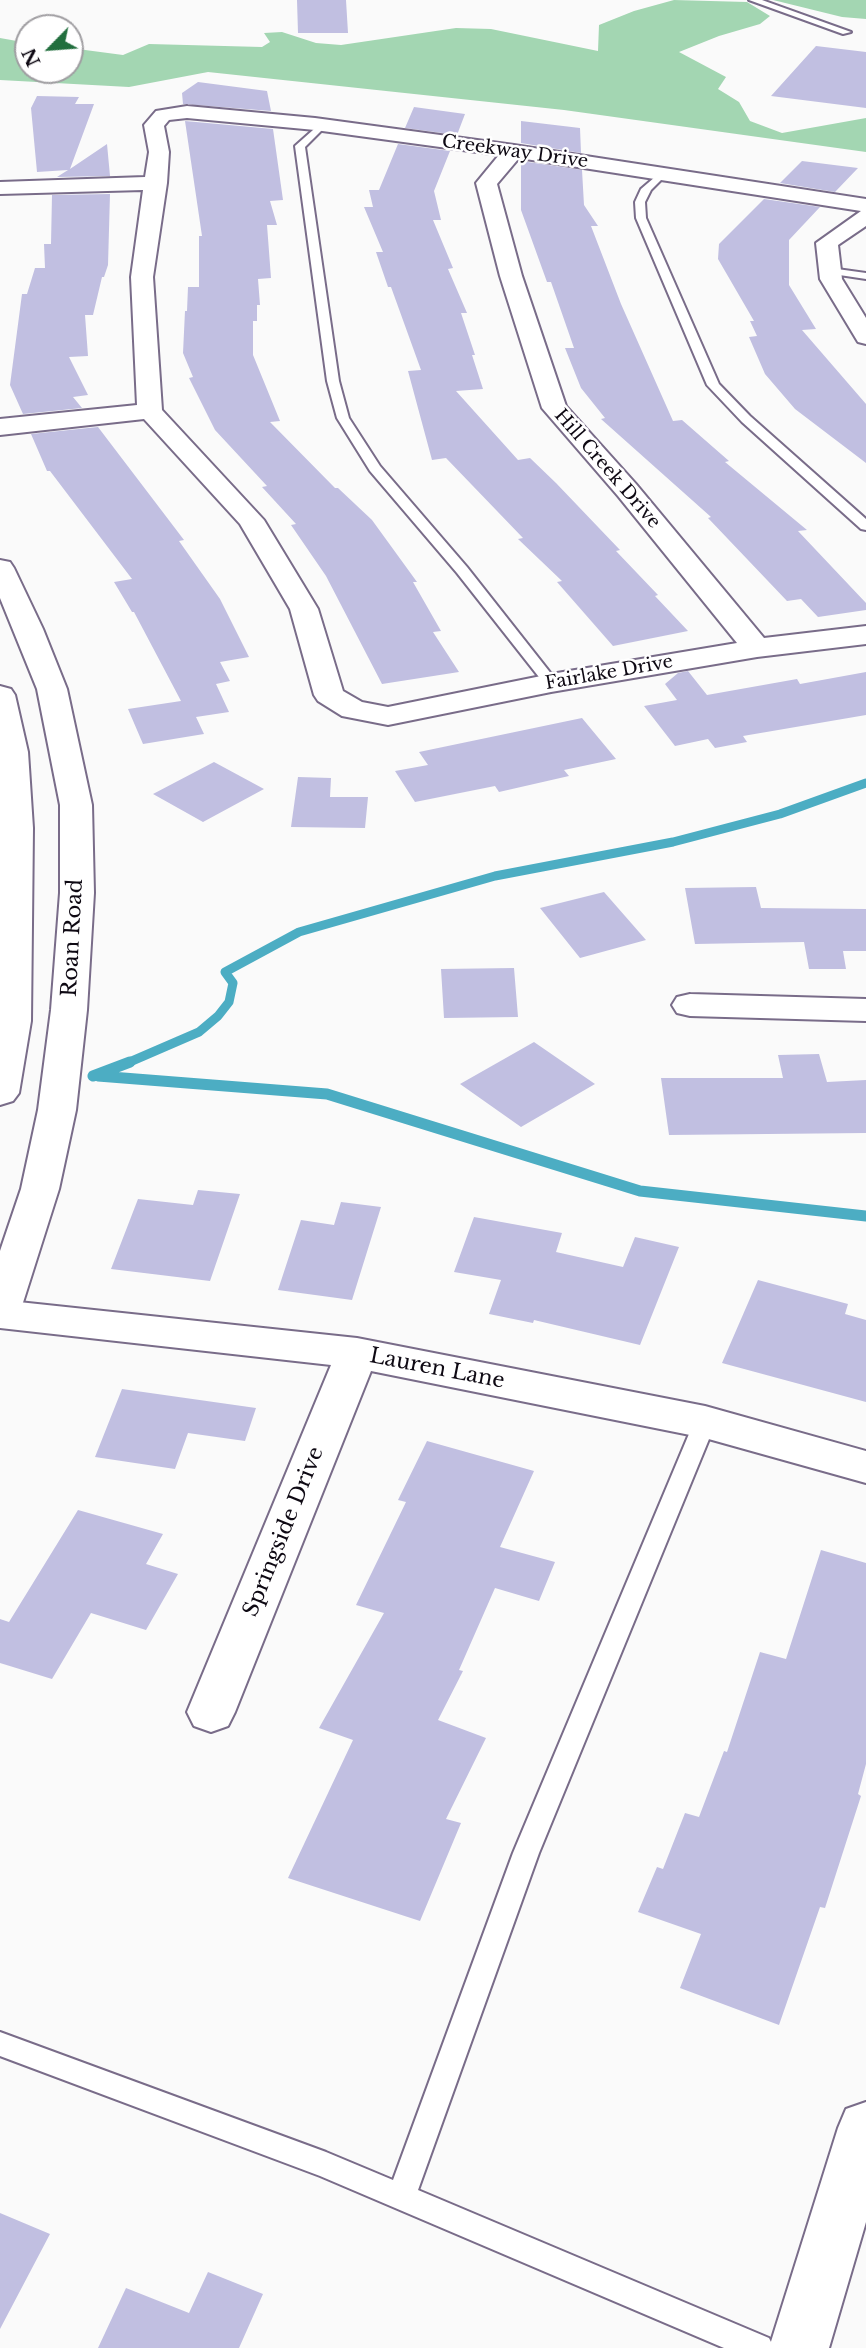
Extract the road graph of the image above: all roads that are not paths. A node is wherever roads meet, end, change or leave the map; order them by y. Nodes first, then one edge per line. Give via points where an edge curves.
1 (753, 0) edge
2 (846, 32) dead end
3 (322, 125) junction
4 (514, 151) junction
5 (662, 174) junction
6 (156, 183) junction
7 (0, 188) edge
8 (866, 205) edge
9 (866, 216) edge
10 (830, 271) junction
11 (866, 276) edge
12 (866, 337) edge
13 (150, 411) junction
14 (0, 427) edge
15 (866, 526) edge
16 (0, 568) edge
17 (866, 635) edge
18 (757, 648) junction
19 (551, 683) junction
20 (0, 695) edge
21 (690, 1005) dead end
22 (866, 1010) edge
23 (0, 1093) edge
24 (0, 1313) edge
25 (357, 1353) junction
26 (705, 1422) junction
27 (866, 1466) edge
28 (211, 1712) dead end
29 (0, 2044) edge
30 (866, 2128) edge
31 (401, 2196) junction
32 (759, 2348) edge
33 (799, 2348) edge

1 - 2 lane
3 - 4 street, Creekway Drive
3 - 6 street, Creekway Drive via 187,112 163,115 154,125 159,152
3 - 19 lane via 300,145 333,381 343,418 375,468
4 - 5 street, Creekway Drive
4 - 18 street, Hill Creek Drive via 486,183 554,408
5 - 8 street, Creekway Drive
5 - 15 lane via 646,189 640,202 641,218 713,385
6 - 7 street
6 - 13 street via 142,277
9 - 10 street via 827,243
10 - 11 lane
10 - 12 street
13 - 14 street
13 - 19 street, Fairlake Drive via 251,520 304,609 329,695 353,710 388,716
16 - 24 street, Roan Road via 52,689 76,805 77,892 57,1110 40,1189
17 - 18 street, Fairlake Drive
18 - 19 street, Fairlake Drive
20 - 23 street via 13,752 18,828 13,1021
21 - 22 street
24 - 25 street, Lauren Lane
25 - 26 street, Lauren Lane
25 - 28 street, Springside Drive
26 - 27 street, Lauren Lane
26 - 31 lane via 526,1853
29 - 31 lane
30 - 33 street
31 - 32 lane

